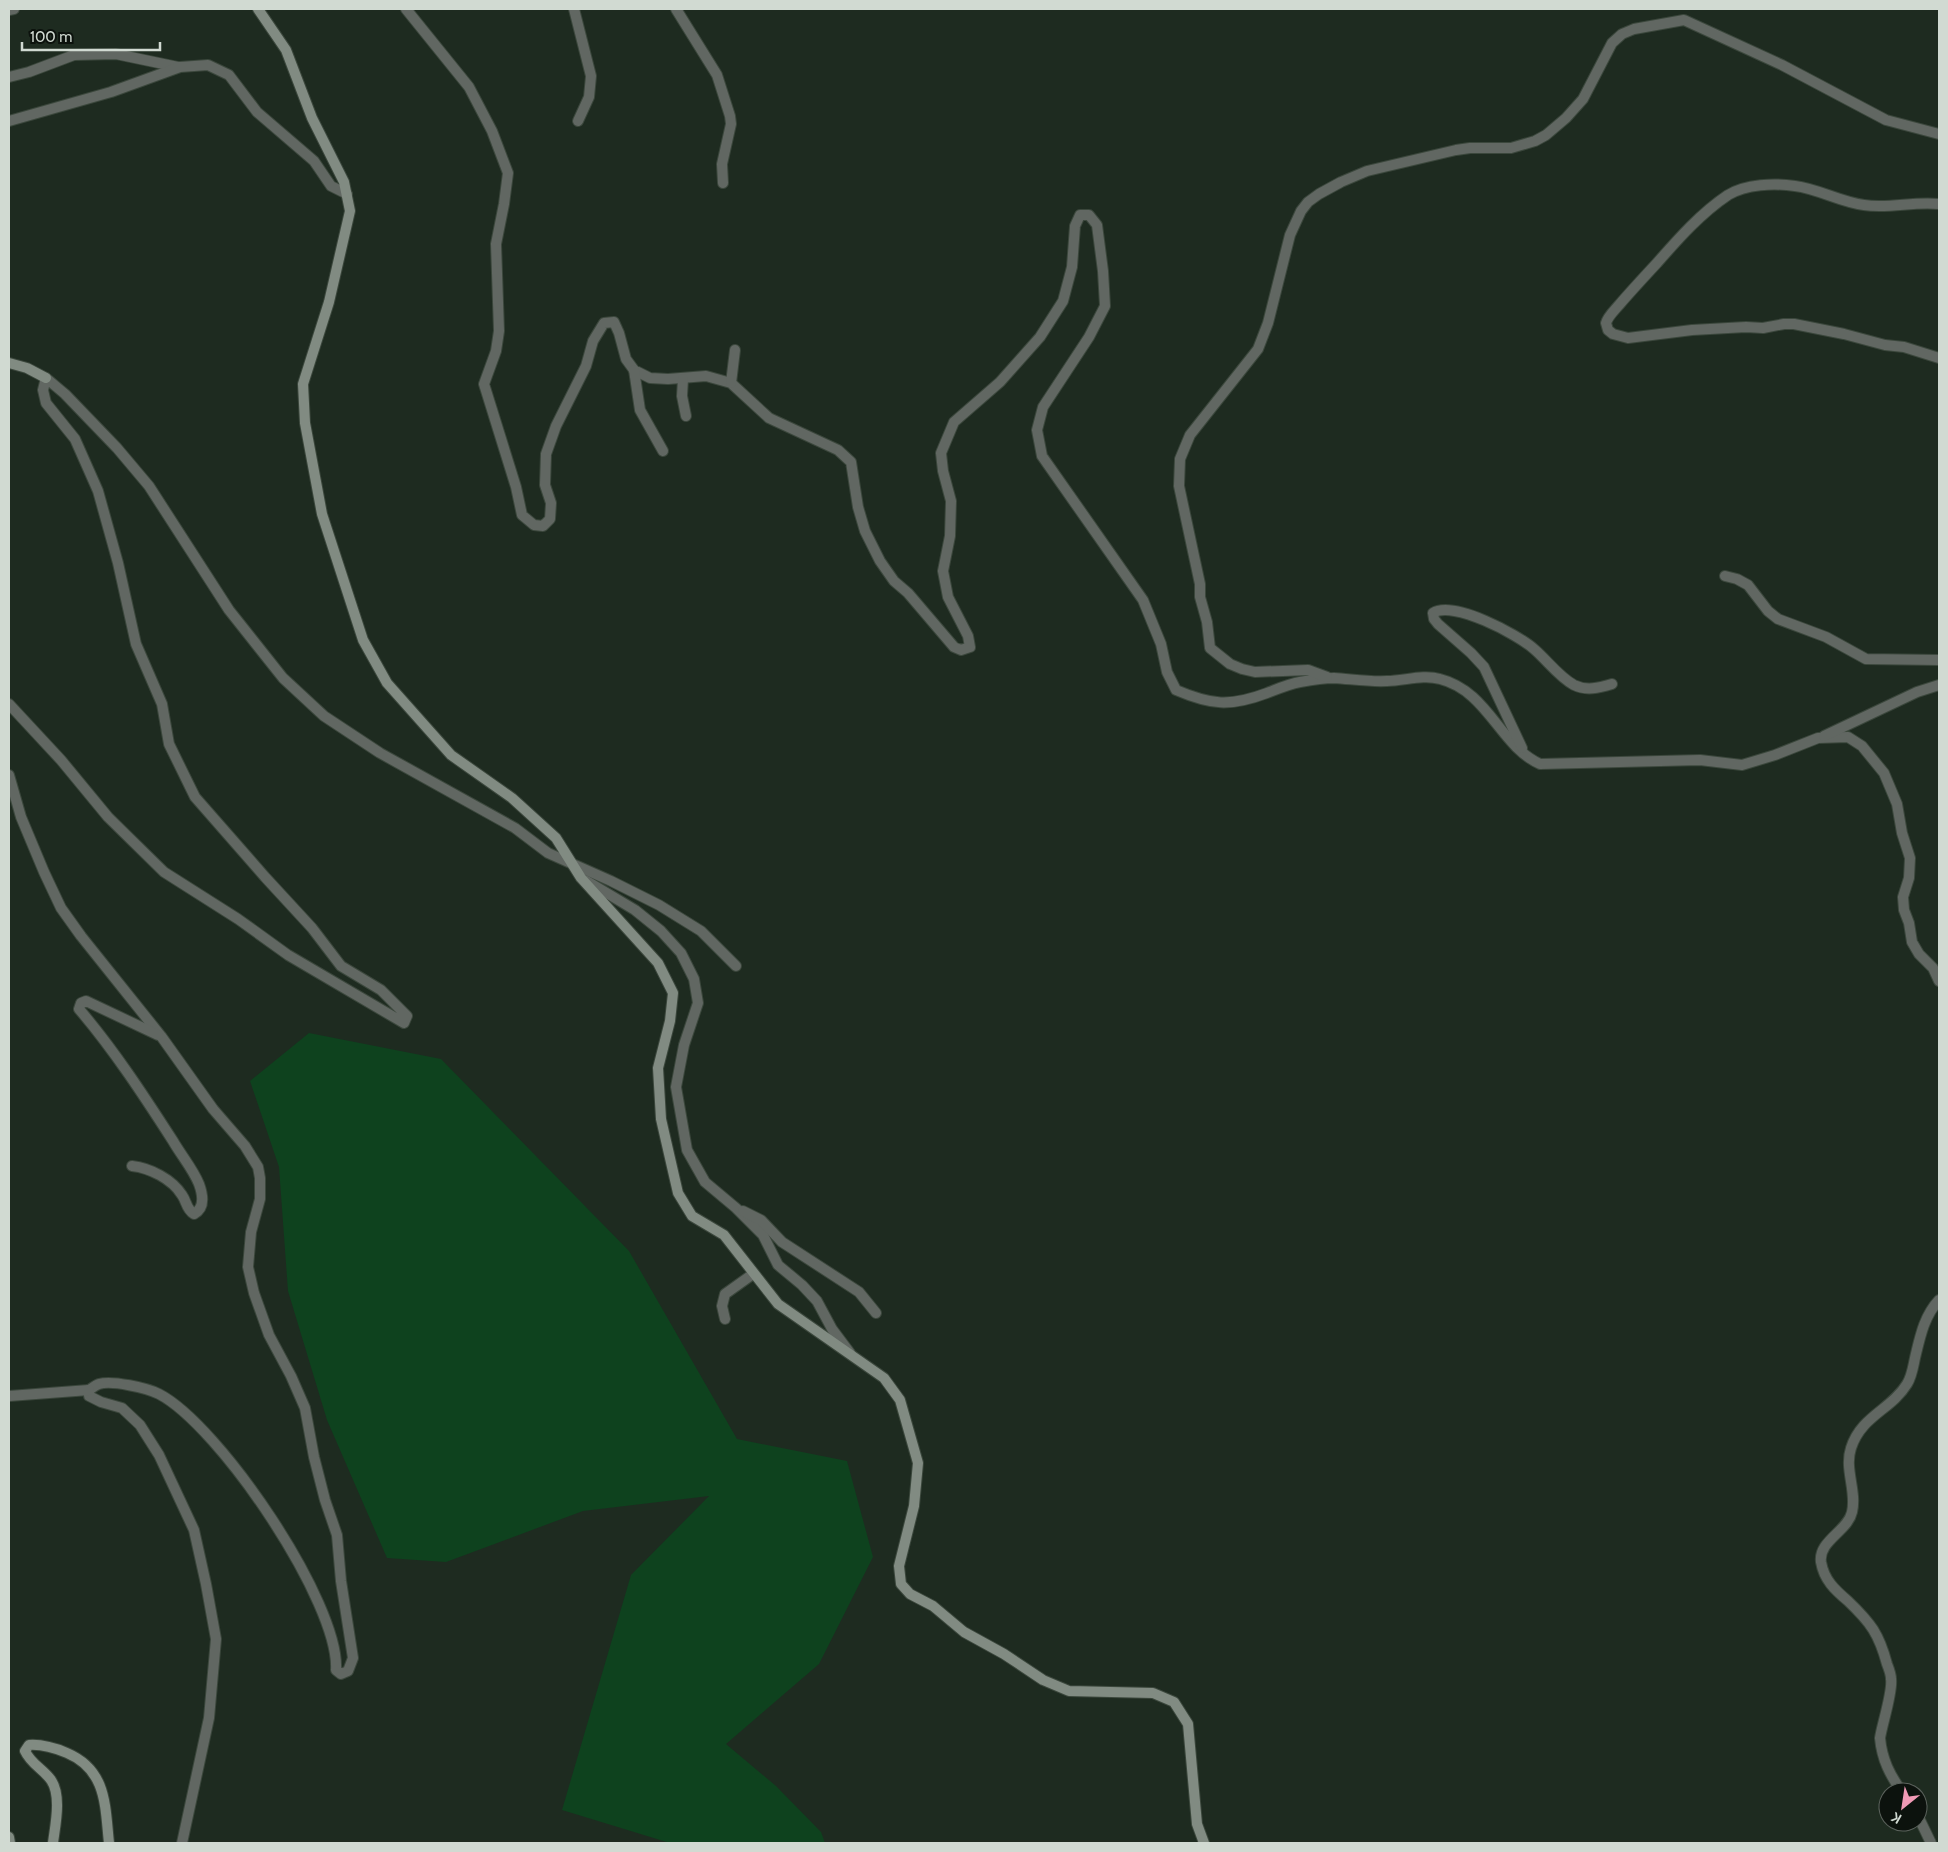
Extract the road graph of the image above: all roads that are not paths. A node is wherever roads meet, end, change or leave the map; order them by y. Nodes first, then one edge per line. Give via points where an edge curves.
1 (14, 9) edge
2 (258, 9) edge
3 (406, 9) edge
4 (574, 9) edge
5 (676, 9) edge
6 (9, 10) edge
7 (180, 67) junction
8 (9, 77) edge
9 (9, 121) edge
10 (578, 121) dead end
11 (1939, 134) edge
12 (723, 183) dead end
13 (347, 194) junction
14 (1939, 204) edge
15 (736, 350) dead end
16 (1939, 358) edge
17 (9, 363) edge
18 (634, 370) junction
19 (46, 378) junction
20 (683, 379) junction
21 (731, 383) junction
22 (686, 416) dead end
23 (662, 451) dead end
24 (1725, 576) dead end
25 (1939, 660) edge
26 (1331, 678) junction
27 (1612, 684) dead end
28 (1939, 685) edge
29 (9, 704) edge
30 (1818, 738) junction
31 (1527, 758) junction
32 (9, 775) edge
33 (572, 863) junction
34 (581, 878) junction
35 (736, 966) dead end
36 (1939, 981) edge
37 (161, 1036) junction
38 (132, 1166) dead end
39 (736, 1208) junction
40 (753, 1274) junction
41 (1939, 1300) edge
42 (876, 1313) dead end
43 (725, 1319) dead end
44 (851, 1354) junction
45 (89, 1390) junction
46 (9, 1396) edge
47 (1896, 1782) edge
48 (9, 1837) edge
49 (10, 1843) edge
50 (53, 1843) edge
51 (109, 1843) edge
52 (182, 1843) edge
53 (1204, 1843) edge

1 - 6 street
2 - 13 street via 286,50 312,118
3 - 18 street via 469,87 492,131 508,173 496,244 499,330 496,351 484,384 522,515 534,525 543,526 550,519 552,503 545,485 546,454 586,366 593,341 604,324 614,322 626,359
4 - 10 street via 591,76 589,96
5 - 12 street via 717,75 730,116 722,164
7 - 8 street via 116,54 74,55
7 - 9 street via 111,92
7 - 13 street via 208,65 229,75 257,112 314,160 331,186
11 - 26 street via 1881,118 1782,65 1684,20 1622,34 1612,43 1575,109 1535,141 1511,148 1456,150 1367,171 1329,187 1308,202 1290,235 1268,323 1258,348 1190,436 1180,459 1179,486 1210,648 1242,669 1255,672 1308,670
13 - 33 street via 350,211 329,302 303,384 305,423 322,514 363,640 387,683 451,755 512,798 556,838
14 - 16 street via 1877,207 1794,186 1756,185 1744,189 1729,195 1688,229 1625,297 1606,324 1613,334 1628,338 1692,330 1794,324 1904,347
15 - 21 street
17 - 19 street
18 - 20 street via 650,378
18 - 23 street via 640,410
19 - 29 street via 43,390 46,403 75,439 98,491 136,644 162,704 169,744 195,797 312,928 341,966 381,990 400,1007 407,1016 404,1023 288,955 164,872 108,817
19 - 33 street via 72,400 149,486 234,617 283,678 324,716 380,753 515,828 548,853
20 - 21 street via 706,376
20 - 22 street
21 - 26 street via 769,418 838,450 851,462 865,531 880,561 954,647 961,650 970,646 948,597 943,571 950,536 951,501 942,453 954,422 1000,382 1040,337 1063,301 1072,268 1075,226 1080,214 1089,215 1097,225 1104,271 1104,306 1089,337 1043,407 1037,430 1042,456 1143,600 1176,690 1209,702 1244,702 1297,682
24 - 25 street via 1748,585 1768,611 1778,618 1826,637 1866,659
26 - 31 street via 1387,682 1438,678 1456,684 1492,716
27 - 31 street via 1586,688 1573,684 1534,649 1506,630 1465,612 1439,609 1433,612 1438,624 1476,657 1488,673
28 - 30 street
30 - 31 street via 1742,764 1700,760 1540,764
30 - 36 street via 1848,737 1862,746 1884,773 1897,804 1909,851 1910,871 1902,897 1910,936
32 - 37 street via 21,817 62,908
33 - 34 street
33 - 35 street via 659,905 702,931
34 - 39 street via 636,910 661,931 680,952 694,979 698,1003 684,1045 676,1087 687,1150 705,1182
34 - 40 street via 658,963 673,993 670,1022 658,1068 662,1119 678,1193 692,1216 724,1235
37 - 38 street via 86,1000 81,1003 79,1009 103,1037 197,1179 202,1199 200,1211 194,1214 189,1211 181,1193 162,1176
37 - 45 street via 258,1167 260,1199 251,1232 248,1266 269,1334 304,1408 325,1500 337,1535 353,1658 348,1671 341,1674 336,1670 332,1640 293,1553 220,1448 190,1418 159,1394 113,1384 100,1384
39 - 42 street via 761,1220 782,1242 859,1292
39 - 44 street via 763,1235 778,1265 817,1301
40 - 43 street via 725,1294 722,1306
40 - 44 street via 778,1304
41 - 47 street via 1925,1321 1906,1385 1856,1435 1848,1460 1852,1513 1821,1554 1828,1582 1866,1620 1881,1642 1892,1679 1880,1744 1885,1765
44 - 53 street via 884,1378 900,1400 918,1463 914,1506 899,1566 901,1584 964,1632 1043,1680 1070,1691 1153,1693 1174,1702 1188,1724 1197,1824
45 - 46 street
45 - 52 street via 89,1396 122,1408 140,1426 159,1455 194,1530 206,1584 216,1639 209,1718
48 - 49 street
50 - 51 street via 57,1804 52,1782 24,1752 29,1746 38,1744 78,1758 96,1775 104,1799

